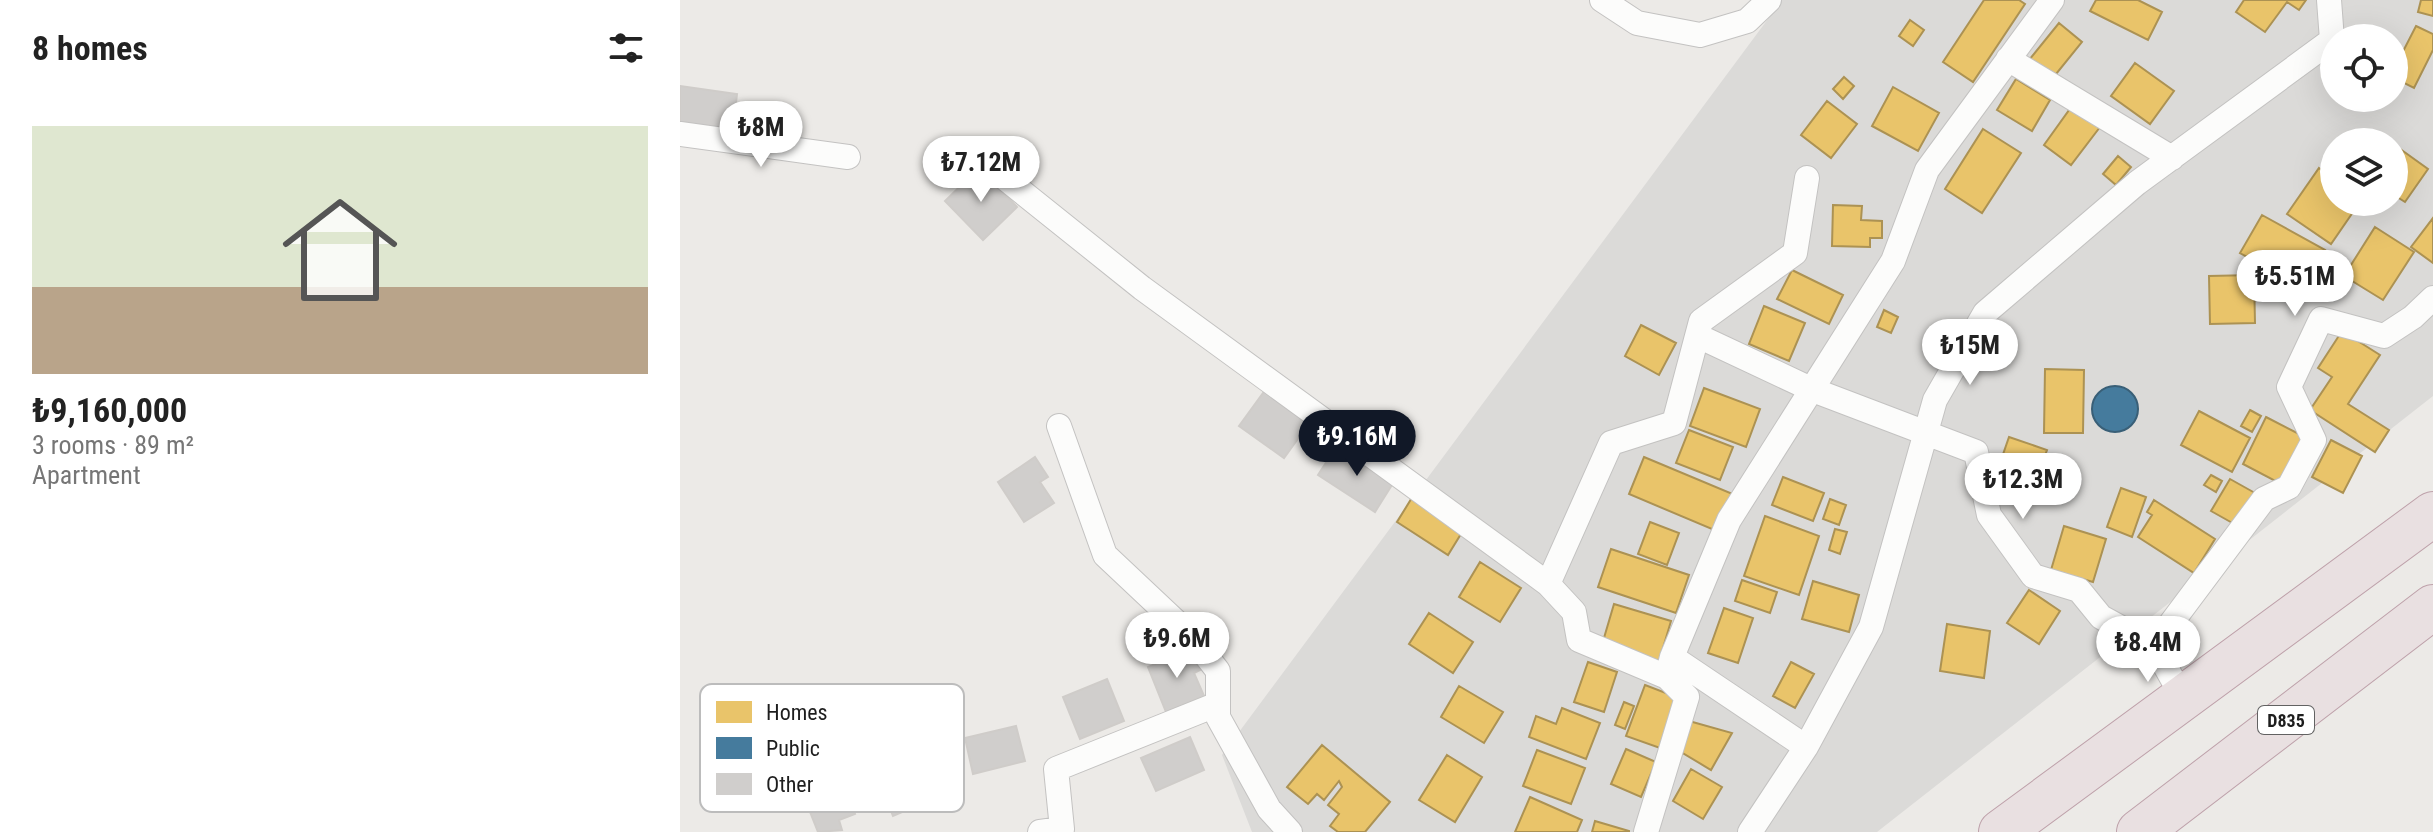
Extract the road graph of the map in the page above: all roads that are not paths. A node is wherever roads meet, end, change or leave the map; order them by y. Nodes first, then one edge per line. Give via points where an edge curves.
1 (1602, 0) edge
2 (1769, 0) edge
3 (2045, 2) edge
4 (2332, 2) edge
5 (2008, 59) junction
6 (680, 134) edge
7 (848, 157) dead end
8 (2172, 158) junction
9 (986, 163) dead end
10 (1807, 178) dead end
11 (2433, 298) edge
12 (1698, 336) junction
13 (1813, 390) junction
14 (1059, 426) dead end
15 (1928, 433) junction
16 (2433, 514) edge
17 (1548, 584) junction
18 (2433, 607) edge
19 (2154, 646) junction
20 (1669, 667) junction
21 (2183, 698) junction
22 (1218, 704) junction
23 (1806, 747) junction
24 (1040, 832) edge
25 (1290, 832) edge
26 (1646, 832) edge
27 (1750, 832) edge
28 (2001, 832) edge
29 (2139, 832) edge

1 - 2 street via 1637,23 1700,35 1747,21
3 - 5 street
4 - 8 street via 2332,40
5 - 8 street
5 - 13 street via 1927,170 1893,261
6 - 7 street
8 - 15 street via 1985,313 1935,400
9 - 17 street via 1142,288
10 - 12 street via 1795,253 1701,321
11 - 19 street via 2384,336 2321,319 2289,387 2314,440 2289,487 2264,499
12 - 13 street
12 - 17 street via 1674,423 1611,443
13 - 15 street
13 - 20 street via 1729,520
14 - 22 street via 1105,555 1190,635 1218,671
15 - 19 street via 1976,452 1989,515 2033,576 2079,590 2101,617
15 - 23 street via 1871,627
16 - 21 highway
17 - 20 street via 1574,612 1579,640
18 - 29 highway, D835
19 - 21 street
20 - 23 street
20 - 26 street via 1687,697
21 - 28 highway
22 - 24 street via 1056,769 1062,829
22 - 25 street via 1218,717 1269,809
23 - 27 street

